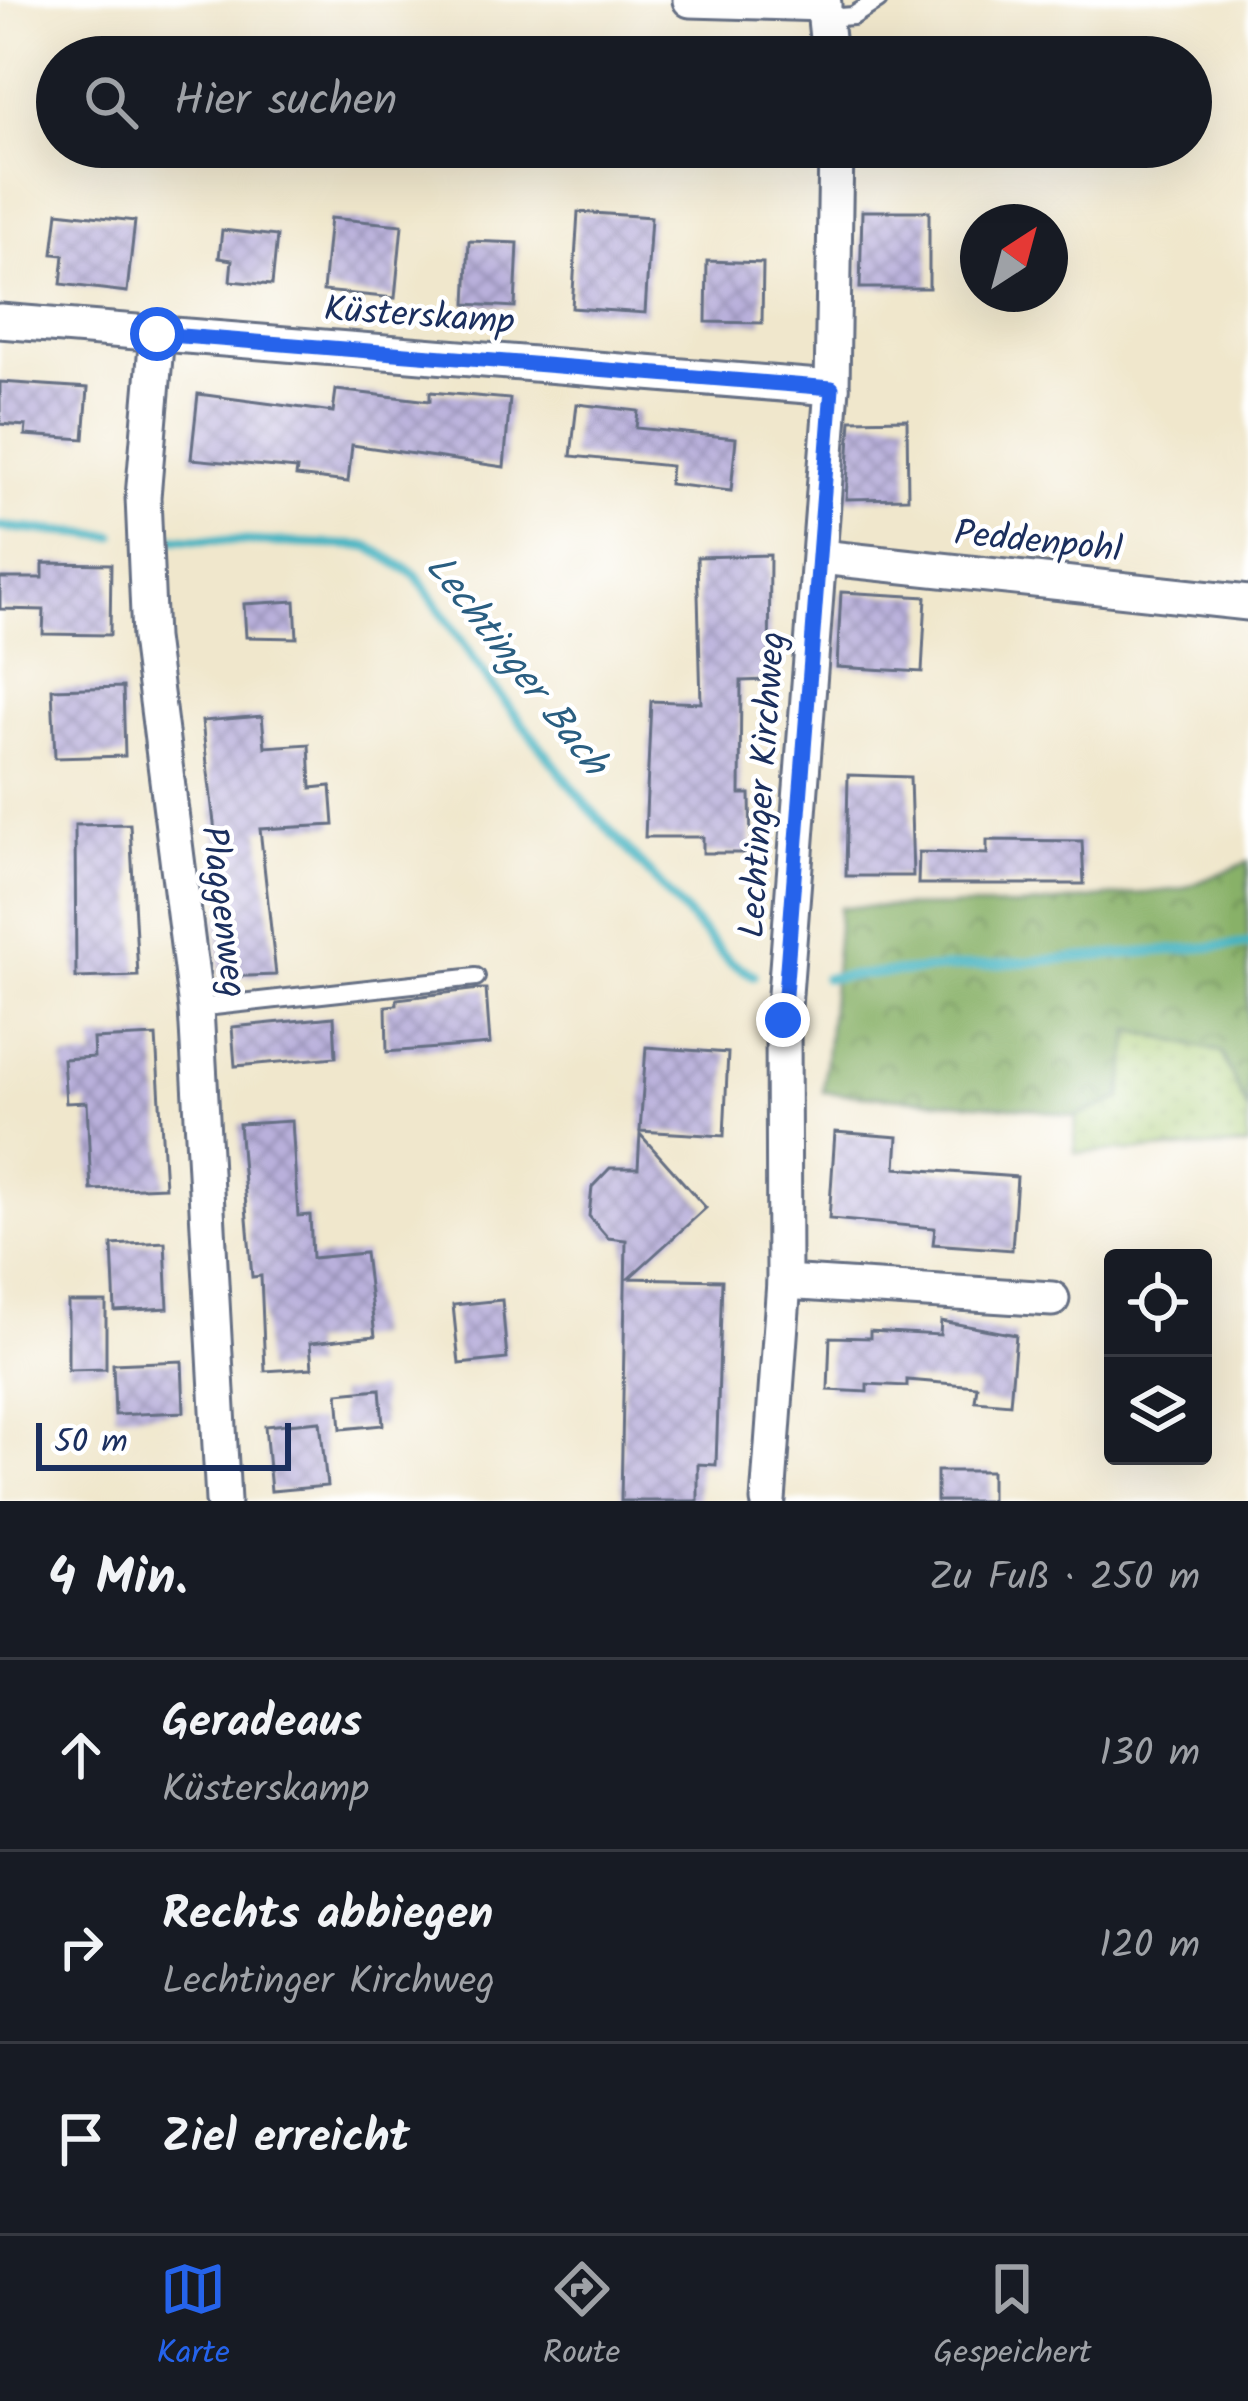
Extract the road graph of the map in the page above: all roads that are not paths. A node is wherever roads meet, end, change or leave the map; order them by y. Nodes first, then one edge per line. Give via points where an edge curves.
1 (691, 0) edge
2 (878, 0) edge
3 (824, 7) edge
4 (836, 168) edge
5 (0, 321) edge
6 (157, 334) junction
7 (832, 388) junction
8 (820, 557) junction
9 (1248, 603) edge
10 (476, 977) dead end
11 (196, 1008) junction
12 (784, 1282) junction
13 (1052, 1299) dead end
14 (224, 1501) edge
15 (768, 1501) edge

1 - 3 street
2 - 3 lane via 853,16
4 - 7 street, Lechtinger Kirchweg
5 - 6 street, Küsterskamp
6 - 7 street, Küsterskamp
6 - 11 street, Plaggenweg via 142,497 149,638
7 - 8 street, Lechtinger Kirchweg
8 - 9 street, Peddenpohl
8 - 12 street, Lechtinger Kirchweg via 783,1020
10 - 11 lane
11 - 14 street, Plaggenweg
12 - 13 street
12 - 15 street, Lechtinger Kirchweg

